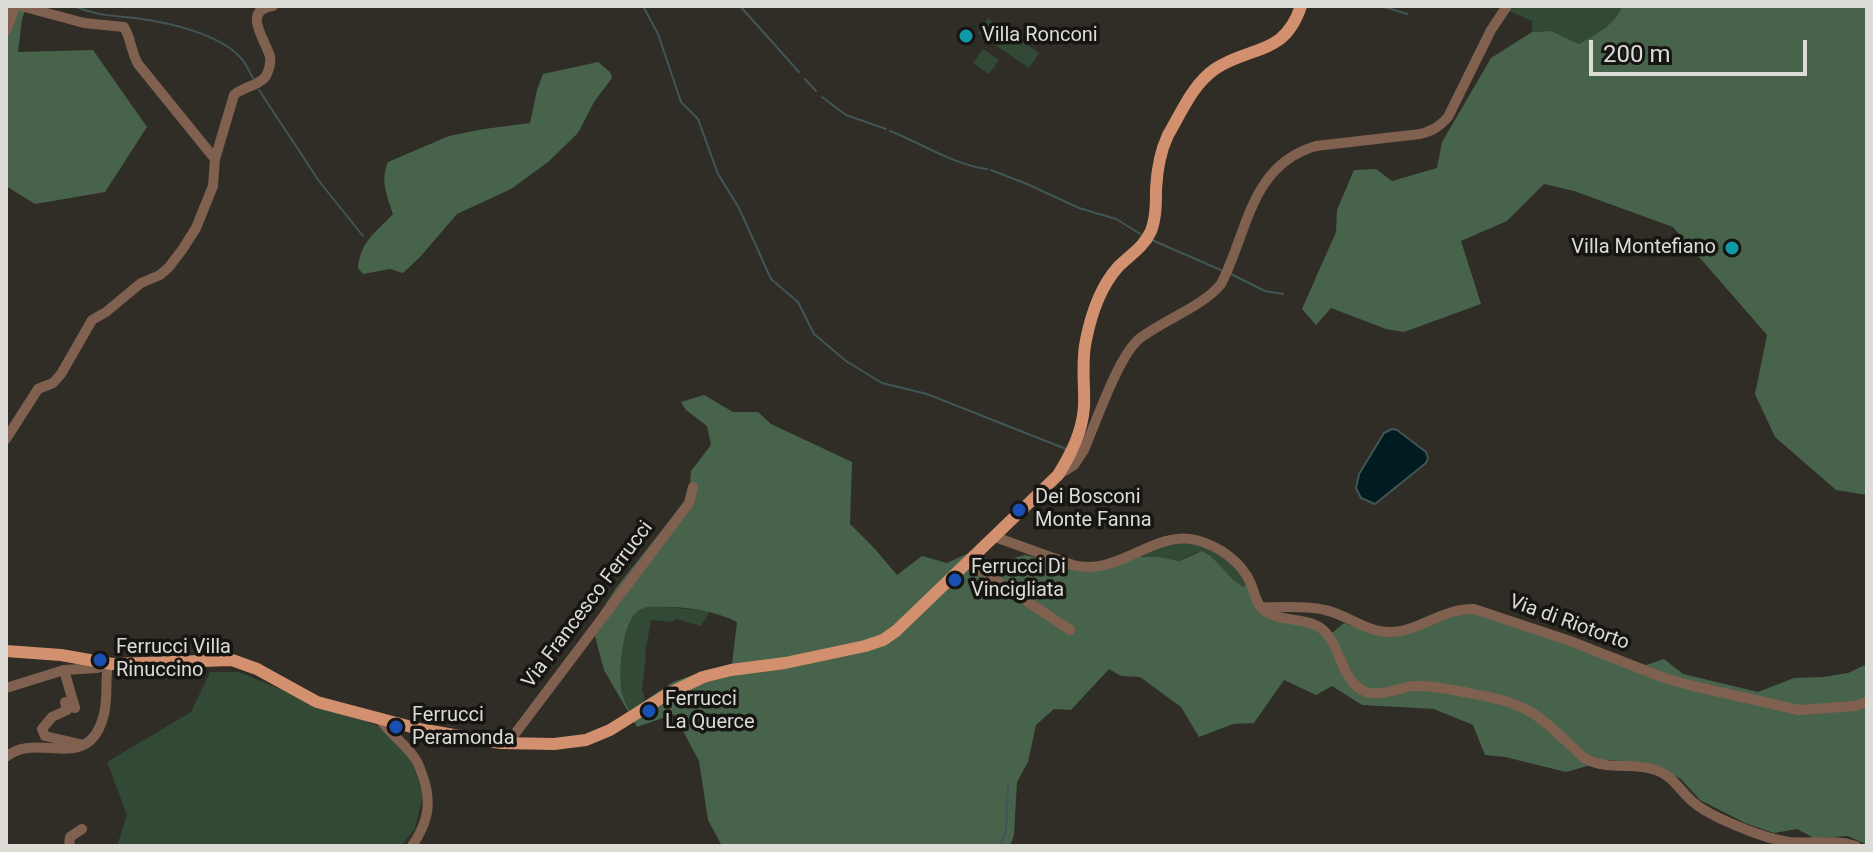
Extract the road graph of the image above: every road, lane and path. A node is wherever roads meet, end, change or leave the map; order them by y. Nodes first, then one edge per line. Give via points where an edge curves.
1 (15, 6) edge
2 (21, 6) edge
3 (273, 6) edge
4 (1301, 6) edge
5 (1507, 6) edge
6 (6, 31) edge
7 (215, 159) junction
8 (6, 439) edge
9 (1058, 475) junction
10 (693, 487) dead end
11 (995, 537) junction
12 (968, 562) junction
13 (1260, 607) junction
14 (1070, 630) dead end
15 (6, 651) edge
16 (108, 664) junction
17 (64, 670) junction
18 (6, 688) edge
19 (1867, 702) edge
20 (380, 719) junction
21 (508, 743) junction
22 (85, 746) junction
23 (6, 756) edge
24 (82, 829) dead end
25 (69, 846) edge
26 (412, 846) edge
27 (1856, 846) edge

1 - 6 street
2 - 7 street via 84,23 124,27 138,64
3 - 7 street via 260,11 256,21 271,63 265,78 234,95
4 - 9 main road via 1280,39 1216,68 1197,87 1163,144 1148,237 1104,287 1085,341 1082,423
5 - 9 street via 1440,126 1420,134 1316,146 1274,171 1258,194 1218,288 1129,350 1084,450
7 - 8 street via 213,186 196,228 169,267 92,320 61,374 38,389
9 - 11 main road
10 - 21 street, Via Francesco Ferrucci via 689,503
11 - 12 main road
11 - 13 street via 1086,567 1123,560 1173,539 1199,541 1240,566
12 - 14 street
12 - 21 main road via 896,631 874,643 703,677 586,740
13 - 19 street, Via di Riotorto via 1323,609 1368,628 1394,632 1444,613 1474,609 1684,684 1799,710
13 - 27 street via 1322,629 1353,682 1369,693 1426,686 1504,701 1530,712 1592,763 1662,773 1694,803 1743,828 1789,842
15 - 16 main road
16 - 17 street
16 - 20 main road via 232,660 317,702
16 - 22 street via 104,714
17 - 18 street
17 - 22 street via 70,705 42,729 45,736
20 - 21 main road
20 - 26 street via 413,755 427,791 427,816
22 - 23 street via 19,749
24 - 25 street via 70,837

